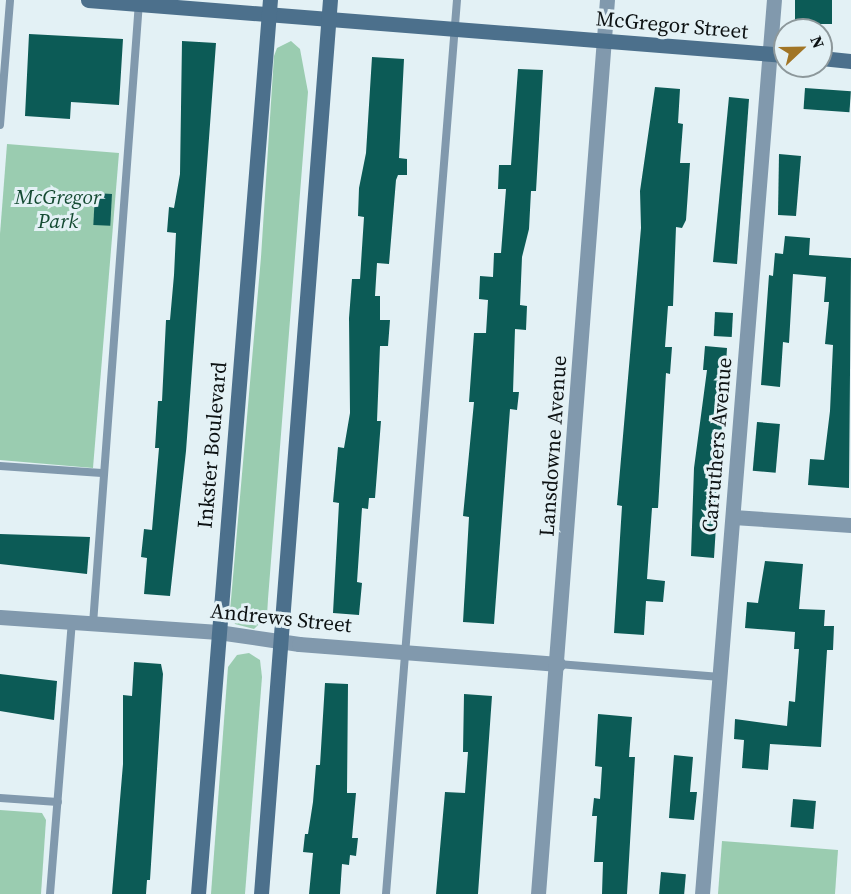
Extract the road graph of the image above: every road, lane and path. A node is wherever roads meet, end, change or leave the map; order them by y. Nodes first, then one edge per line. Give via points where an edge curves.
1 (10, 0) edge
2 (88, 0) edge
3 (330, 0) edge
4 (457, 0) edge
5 (607, 0) edge
6 (774, 0) edge
7 (139, 2) edge
8 (270, 6) edge
9 (329, 17) junction
10 (775, 18) edge
11 (455, 28) junction
12 (603, 40) junction
13 (773, 55) edge
14 (833, 59) edge
15 (851, 61) edge
16 (776, 78) edge
17 (0, 125) edge
18 (0, 466) edge
19 (102, 473) junction
20 (733, 517) junction
21 (851, 525) edge
22 (0, 617) edge
23 (72, 623) junction
24 (93, 624) junction
25 (218, 632) junction
26 (283, 642) junction
27 (405, 651) junction
28 (558, 664) junction
29 (720, 677) junction
30 (0, 798) edge
31 (58, 802) junction
32 (50, 894) edge
33 (198, 894) edge
34 (261, 894) edge
35 (386, 894) edge
36 (538, 894) edge
37 (702, 894) edge

1 - 17 lane
2 - 7 main road, McGregor Street
3 - 9 main road
4 - 11 lane
5 - 12 street, Lansdowne Avenue
6 - 10 street, Carruthers Avenue
7 - 8 main road, McGregor Street
7 - 19 lane
8 - 9 main road, McGregor Street
8 - 25 main road, Inkster Boulevard
9 - 11 main road, McGregor Street
9 - 26 main road
11 - 12 main road, McGregor Street
11 - 27 lane
12 - 13 main road, McGregor Street
12 - 28 street, Lansdowne Avenue
14 - 15 main road
16 - 20 street, Carruthers Avenue
18 - 19 lane
19 - 24 lane
20 - 21 street
20 - 29 street, Carruthers Avenue
22 - 23 street, Andrews Street
23 - 24 street, Andrews Street
23 - 31 lane
24 - 25 street, Andrews Street
25 - 26 street, Andrews Street
25 - 33 main road, Inkster Boulevard
26 - 27 street, Andrews Street
26 - 34 main road
27 - 28 street, Andrews Street
27 - 35 lane
28 - 29 lane
28 - 36 street, Lansdowne Avenue
29 - 37 street, Carruthers Avenue
30 - 31 lane
31 - 32 lane

